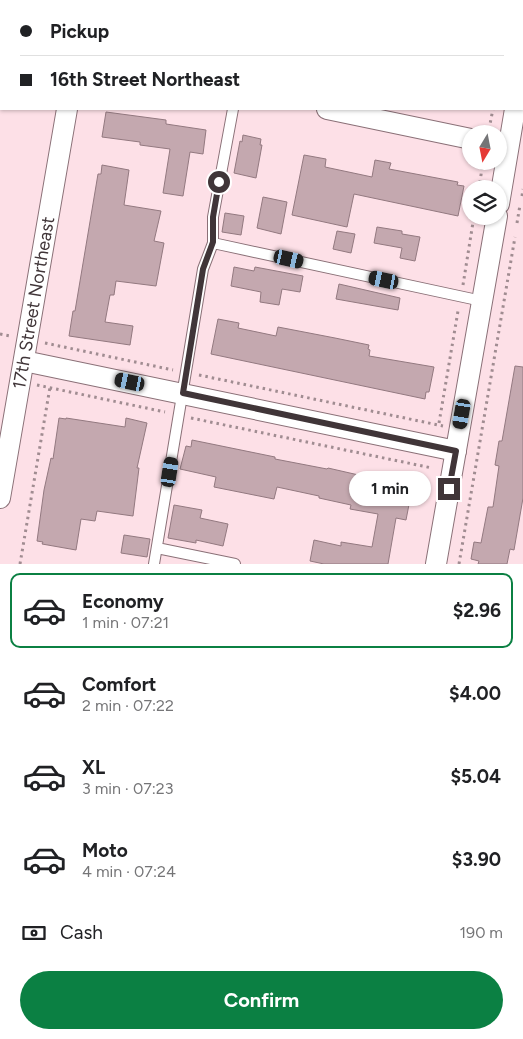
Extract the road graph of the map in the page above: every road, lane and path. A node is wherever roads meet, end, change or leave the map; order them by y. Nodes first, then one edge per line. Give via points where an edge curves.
1 (67, 110) edge
2 (233, 110) edge
3 (332, 110) edge
4 (493, 110) edge
5 (516, 110) edge
6 (499, 125) edge
7 (508, 133) edge
8 (462, 137) edge
9 (523, 189) edge
10 (472, 225) edge
11 (495, 225) edge
12 (213, 242) junction
13 (460, 297) junction
14 (482, 301) junction
15 (43, 343) dead end
16 (24, 361) junction
17 (186, 372) junction
18 (51, 382) dead end
19 (34, 385) dead end
20 (50, 388) junction
21 (183, 393) junction
22 (179, 416) junction
23 (439, 426) junction
24 (448, 427) dead end
25 (438, 432) dead end
26 (456, 451) junction
27 (432, 468) dead end
28 (0, 498) edge
29 (157, 548) junction
30 (20, 564) edge
31 (154, 564) edge
32 (234, 564) edge
33 (436, 564) edge
34 (459, 564) edge

1 - 16 street, 17th Street Northeast
2 - 12 lane via 213,217
3 - 8 street
4 - 6 path
5 - 7 street
9 - 34 path
10 - 13 path
11 - 14 street
12 - 13 lane
12 - 17 lane via 203,269
13 - 14 lane
13 - 23 path
14 - 26 street
15 - 17 path
16 - 21 street
16 - 28 street, 17th Street Northeast
17 - 21 lane
17 - 23 path
18 - 20 path
19 - 20 path
20 - 22 path
20 - 30 path
21 - 22 lane
21 - 26 street
22 - 27 path
22 - 29 lane
23 - 24 path
23 - 25 path
26 - 33 street
29 - 31 lane
29 - 32 lane

